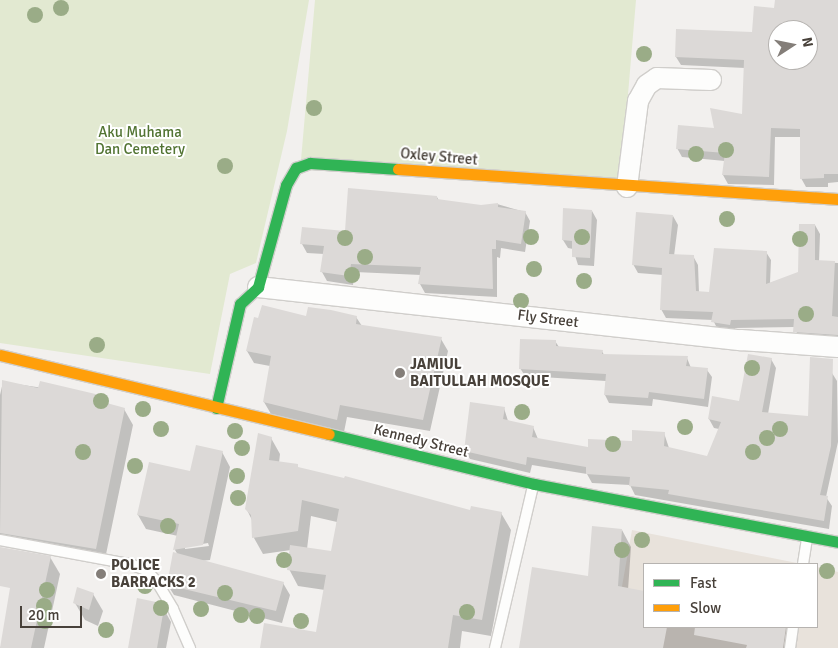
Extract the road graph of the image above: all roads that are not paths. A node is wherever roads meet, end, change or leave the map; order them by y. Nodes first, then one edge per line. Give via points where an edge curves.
1 (711, 80) dead end
2 (627, 187) junction
3 (838, 199) edge
4 (258, 287) junction
5 (838, 347) edge
6 (0, 356) edge
7 (216, 408) junction
8 (534, 484) junction
9 (807, 536) junction
10 (0, 540) edge
11 (838, 542) edge
12 (803, 563) edge
13 (793, 628) edge
14 (190, 648) edge
15 (495, 648) edge
16 (790, 648) edge

1 - 2 street via 657,78 647,85 638,101
2 - 3 street, Oxley Street
2 - 4 street, Oxley Street via 310,163 296,168 286,185
4 - 5 street, Fly Street via 741,340
4 - 7 street via 240,304 232,326
6 - 7 street, Kennedy Street
7 - 8 street, Kennedy Street
8 - 9 street, Kennedy Street
8 - 15 lane
9 - 11 street, Kennedy Street
9 - 12 lane
10 - 14 lane via 130,564 146,570 173,609
13 - 16 lane

